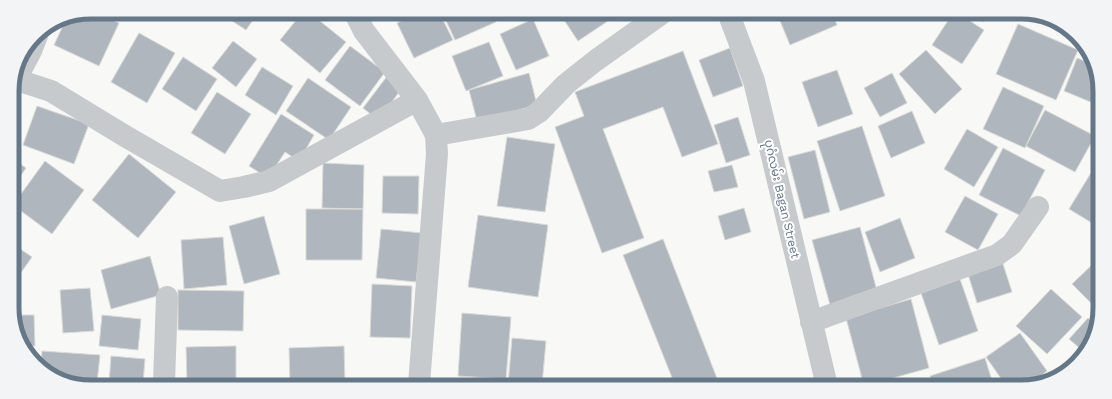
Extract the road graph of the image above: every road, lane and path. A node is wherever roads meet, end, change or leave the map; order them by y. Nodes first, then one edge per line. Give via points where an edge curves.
1 (358, 19) edge
2 (655, 19) edge
3 (730, 19) edge
4 (20, 81) edge
5 (417, 100) junction
6 (436, 135) junction
7 (1038, 207) dead end
8 (167, 297) dead end
9 (811, 322) junction
10 (164, 380) edge
11 (419, 380) edge
12 (826, 380) edge

1 - 5 street via 364,31
2 - 6 street via 595,61 528,119
3 - 9 street, ပုဂံလမ်း Bagan Street via 754,81
4 - 5 street via 51,91 220,191 270,181
5 - 6 street
6 - 11 street via 437,154
7 - 9 street via 1012,244 997,255
8 - 10 street
9 - 12 street, ပုဂံလမ်း Bagan Street

